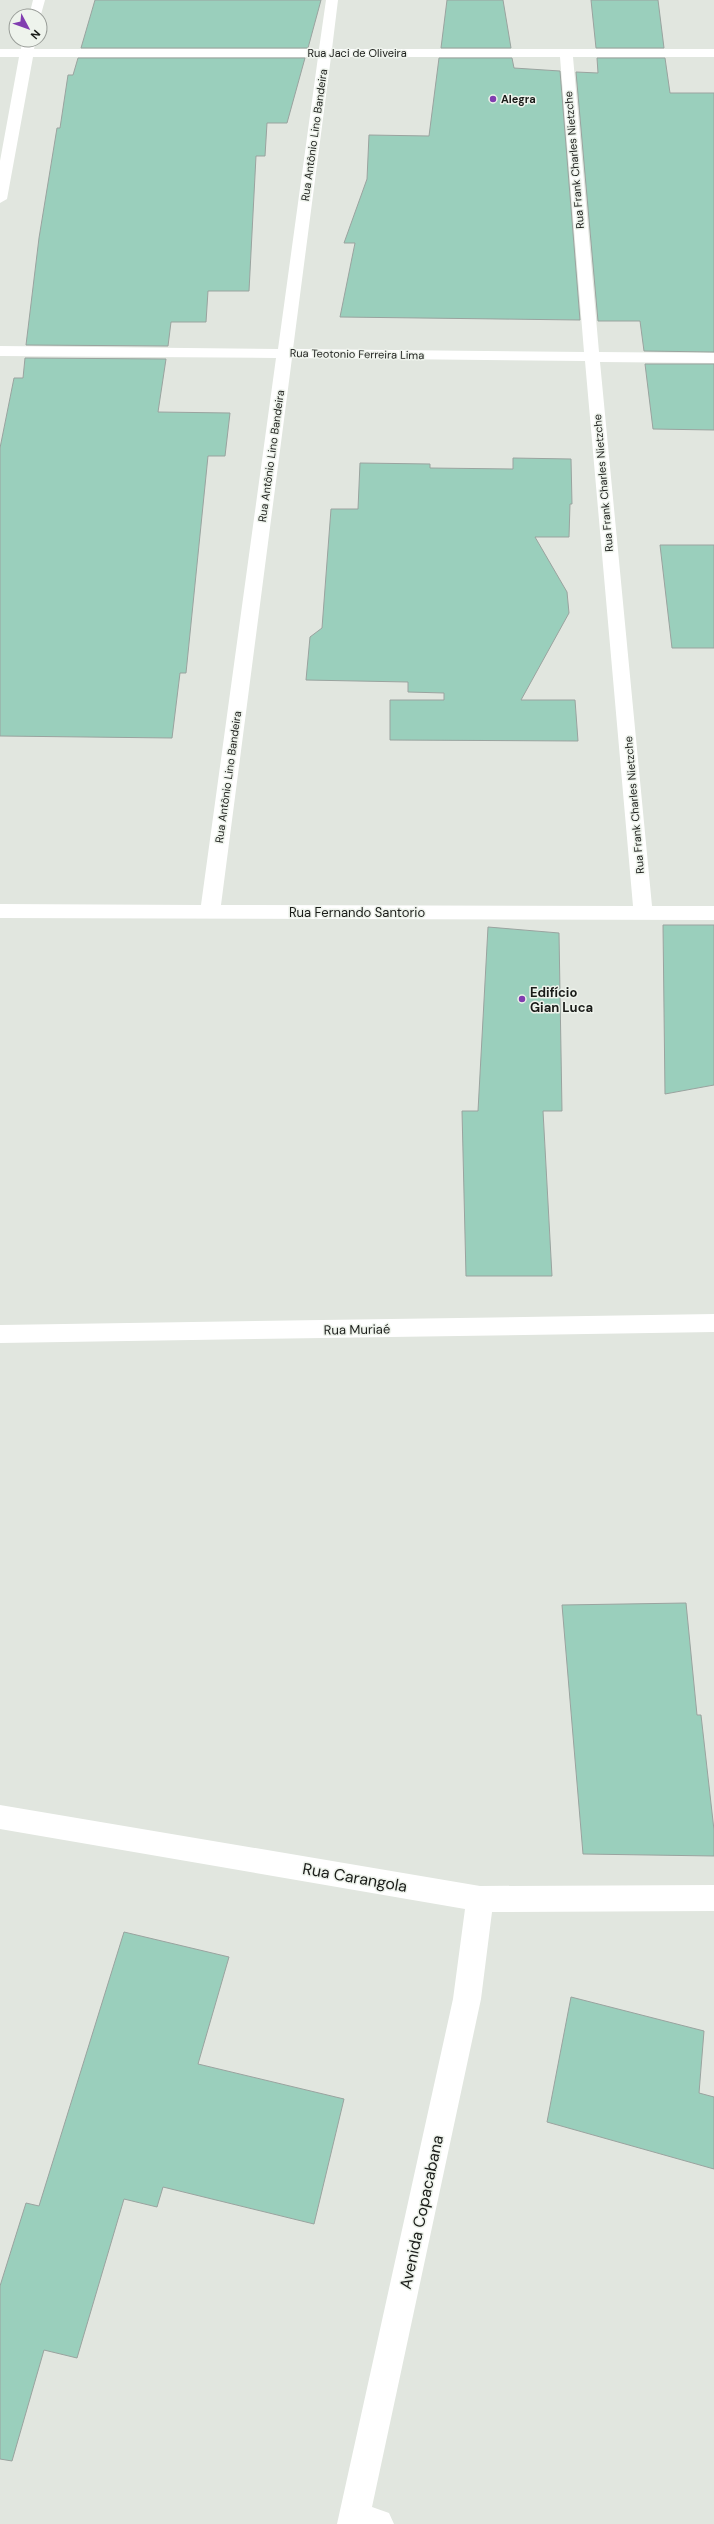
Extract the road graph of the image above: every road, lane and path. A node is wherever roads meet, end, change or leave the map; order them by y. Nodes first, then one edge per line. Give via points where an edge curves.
1 (332, 0) edge
2 (48, 46) edge
3 (20, 48) edge
4 (28, 48) edge
5 (566, 52) junction
6 (0, 53) edge
7 (325, 53) junction
8 (714, 53) edge
9 (0, 199) edge
10 (0, 351) edge
11 (285, 354) junction
12 (592, 357) junction
13 (714, 358) edge
14 (0, 911) edge
15 (210, 912) junction
16 (644, 913) junction
17 (714, 914) edge
18 (714, 1324) edge
19 (0, 1334) edge
20 (0, 1817) edge
21 (714, 1898) edge
22 (480, 1899) junction
23 (362, 2522) edge

1 - 7 street, Rua Antônio Lino Bandeira
2 - 7 street, Rua Jaci de Oliveira
3 - 6 street, Rua Jaci de Oliveira
4 - 9 street
5 - 7 street, Rua Jaci de Oliveira
5 - 8 street, Rua Jaci de Oliveira
5 - 12 street, Rua Frank Charles Nietzche
7 - 11 street, Rua Antônio Lino Bandeira
10 - 11 street, Rua Teotonio Ferreira Lima
11 - 12 street, Rua Teotonio Ferreira Lima
11 - 15 street, Rua Antônio Lino Bandeira
12 - 13 street, Rua Teotonio Ferreira Lima
12 - 16 street, Rua Frank Charles Nietzche
14 - 15 street, Rua Fernando Santorio
15 - 16 street, Rua Fernando Santorio
16 - 17 street, Rua Fernando Santorio
18 - 19 street, Rua Muriaé
20 - 22 street, Rua Carangola
21 - 22 street, Rua Carangola
22 - 23 street, Avenida Copacabana via 467,1999

